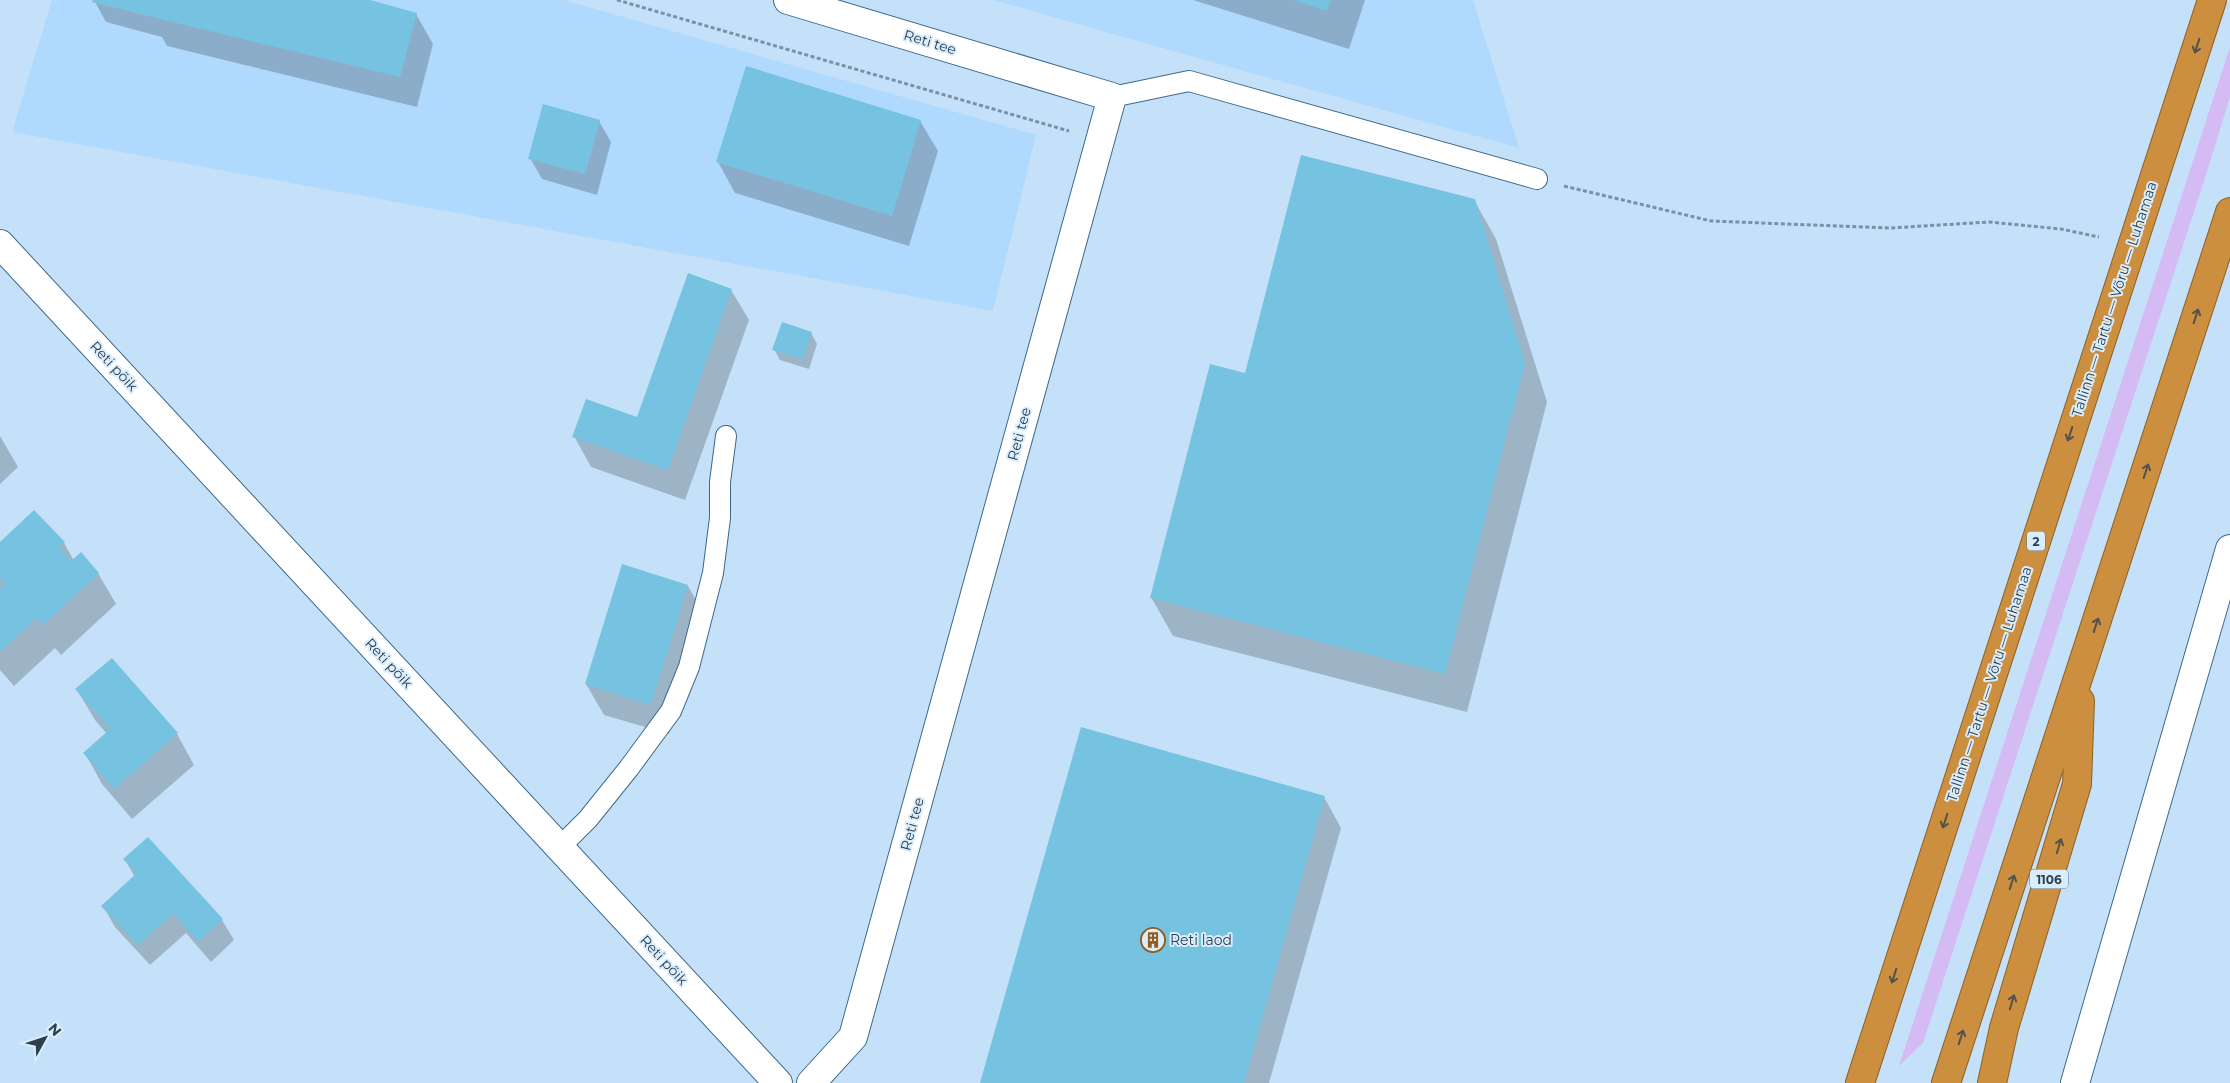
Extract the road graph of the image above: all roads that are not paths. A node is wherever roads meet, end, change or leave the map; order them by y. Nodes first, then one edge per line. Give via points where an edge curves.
1 (788, 0) edge
2 (2212, 0) edge
3 (1112, 97) junction
4 (1537, 179) road end
5 (2230, 212) edge
6 (0, 244) edge
7 (726, 436) dead end
8 (2230, 549) edge
9 (2080, 672) junction
10 (560, 847) junction
11 (778, 1083) edge
12 (811, 1083) edge
13 (1860, 1083) edge
14 (1946, 1083) edge
15 (1992, 1083) edge
16 (2075, 1083) edge

1 - 3 street, Reti tee
2 -> 13 highway, Tallinn — Tartu — Võru — Luhamaa / 2
3 - 4 lane via 1190,80
3 - 12 street, Reti tee via 853,1037
9 -> 5 highway
6 - 10 street, Reti põik
7 - 10 lane via 713,573 689,667 671,711 588,820
8 - 16 street
14 -> 9 highway
15 -> 9 highway, 1106 via 2004,1028 2078,784
10 - 11 street, Reti põik

